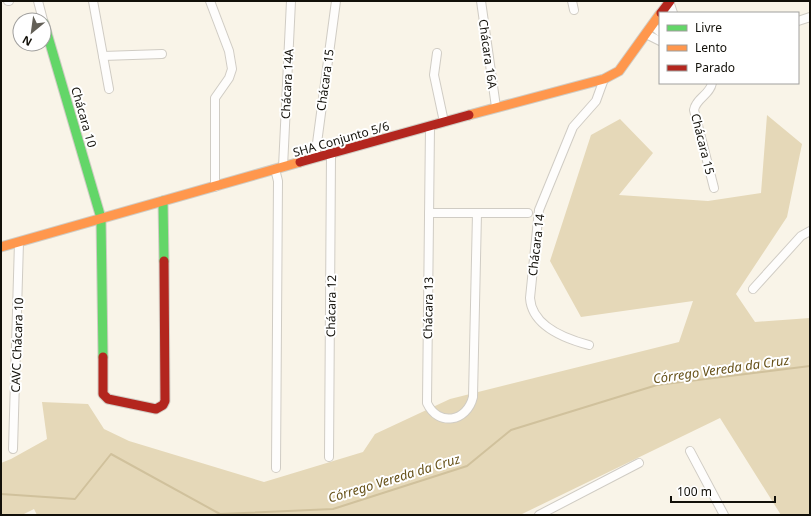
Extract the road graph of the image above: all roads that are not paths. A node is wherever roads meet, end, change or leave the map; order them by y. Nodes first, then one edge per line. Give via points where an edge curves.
1 (38, 1) edge
2 (93, 1) edge
3 (210, 1) edge
4 (291, 1) edge
5 (336, 1) edge
6 (481, 1) edge
7 (572, 1) edge
8 (669, 1) edge
9 (574, 10) dead end
10 (41, 12) edge
11 (661, 12) edge
12 (673, 12) edge
13 (659, 16) edge
14 (810, 17) edge
15 (799, 21) edge
16 (652, 26) junction
17 (659, 31) edge
18 (646, 34) junction
19 (659, 40) edge
20 (52, 51) edge
21 (437, 53) dead end
22 (162, 54) dead end
23 (103, 56) junction
24 (604, 79) junction
25 (712, 84) edge
26 (110, 89) dead end
27 (496, 107) junction
28 (444, 122) junction
29 (430, 126) junction
30 (331, 154) junction
31 (315, 158) junction
32 (279, 168) junction
33 (215, 187) junction
34 (714, 188) dead end
35 (163, 204) junction
36 (429, 213) junction
37 (477, 213) junction
38 (528, 214) dead end
39 (101, 222) junction
40 (810, 231) edge
41 (19, 242) junction
42 (1, 247) edge
43 (753, 289) dead end
44 (589, 345) dead end
45 (13, 449) dead end
46 (690, 451) dead end
47 (329, 457) dead end
48 (639, 463) dead end
49 (276, 468) dead end
50 (539, 515) edge
51 (724, 515) edge

1 - 10 street
2 - 23 street
3 - 33 street via 229,51 232,69 215,98
4 - 32 street, Chácara 14A
5 - 31 street, Chácara 15
6 - 27 street, Chácara 16A
7 - 9 street
8 - 11 street, SHA Conjunto 5/6
8 - 12 street
13 - 16 street, SHA Conjunto 5/6
14 - 15 street
16 - 17 street
16 - 18 street, SHA Conjunto 5/6
18 - 19 street
18 - 24 street, SHA Conjunto 5/6 via 619,70
20 - 39 street, Chácara 10
21 - 28 street via 434,76
22 - 23 street
23 - 26 street
24 - 27 street, SHA Conjunto 5/6
24 - 44 street, Chácara 14 via 596,101 574,127 539,210 530,298 532,308 546,326 564,337
25 - 34 street, Chácara 15 via 709,91 696,103 694,110
27 - 28 street, SHA Conjunto 5/6
28 - 29 street, SHA Conjunto 5/6
29 - 30 street, SHA Conjunto 5/6
29 - 36 street, Chácara 13
30 - 31 street, SHA Conjunto 5/6
30 - 47 street, Chácara 12
31 - 32 street, SHA Conjunto 5/6
32 - 33 street, SHA Conjunto 5/6
32 - 49 street
33 - 35 street, SHA Conjunto 5/6
35 - 39 street, SHA Conjunto 5/6
35 - 39 street, Chácara 10 via 165,401 156,410 108,399 103,394
36 - 37 street
36 - 37 street, Chácara 13 via 427,403 438,416 457,418 464,414 471,404 473,386
37 - 38 street
39 - 41 street, SHA Conjunto 5/6
40 - 43 street via 801,236
41 - 42 street, SHA Conjunto 5/6
41 - 45 street, CAVC Chácara 10
46 - 51 street
48 - 50 street

